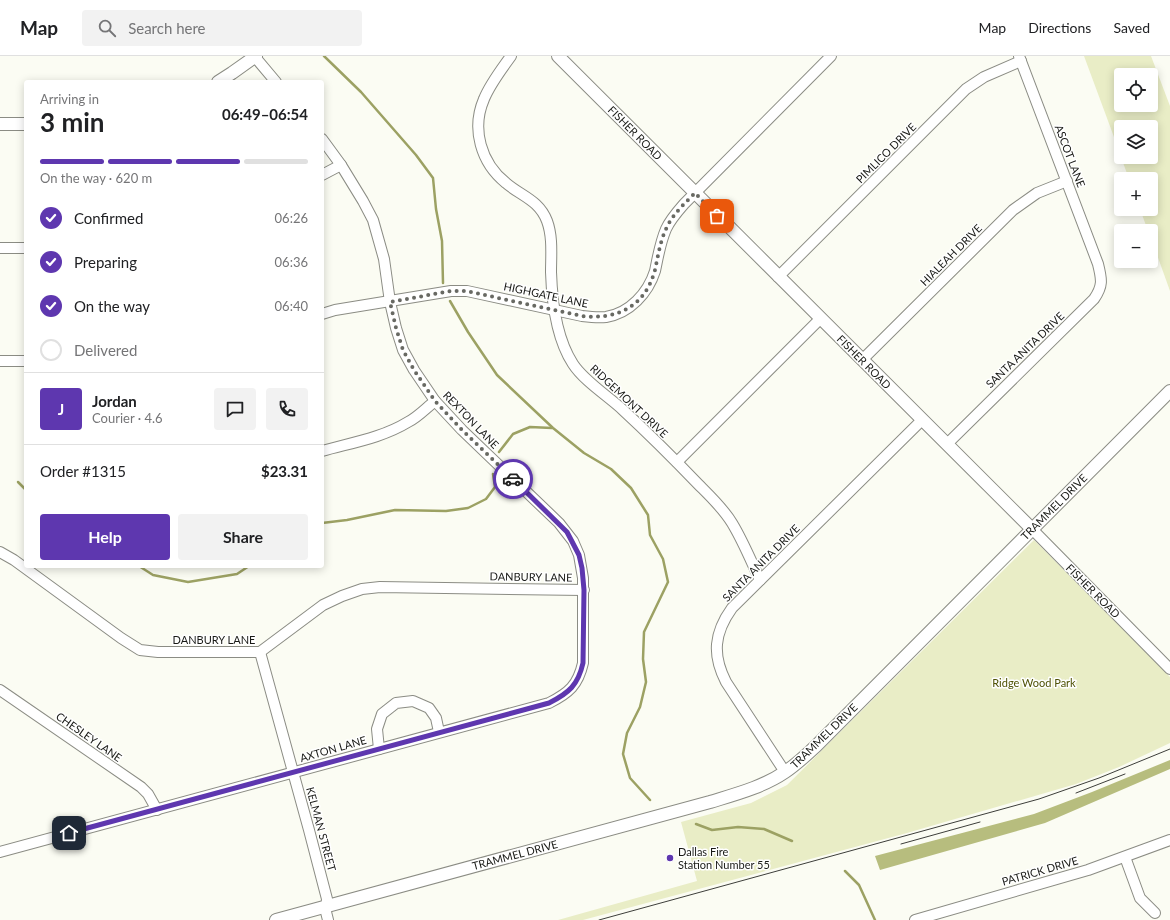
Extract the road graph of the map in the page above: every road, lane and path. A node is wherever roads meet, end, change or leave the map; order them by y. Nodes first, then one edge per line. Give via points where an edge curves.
1 (255, 56) edge
2 (511, 56) edge
3 (558, 56) edge
4 (831, 56) edge
5 (1020, 59) edge
6 (221, 80) edge
7 (274, 80) edge
8 (0, 124) edge
9 (24, 124) edge
10 (324, 142) edge
11 (341, 165) junction
12 (324, 175) edge
13 (1067, 182) junction
14 (695, 193) junction
15 (0, 248) edge
16 (24, 248) edge
17 (1098, 264) joint
18 (778, 277) junction
19 (390, 302) junction
20 (555, 310) junction
21 (324, 313) edge
22 (821, 318) junction
23 (862, 360) junction
24 (0, 361) edge
25 (24, 361) edge
26 (1170, 391) edge
27 (435, 401) junction
28 (922, 420) junction
29 (947, 444) junction
30 (324, 450) edge
31 (677, 462) junction
32 (1032, 529) junction
33 (0, 552) edge
34 (24, 567) edge
35 (25, 568) edge
36 (760, 580) junction
37 (584, 590) junction
38 (260, 652) junction
39 (1170, 669) edge
40 (0, 690) edge
41 (439, 732) junction
42 (379, 748) junction
43 (294, 772) junction
44 (785, 772) junction
45 (157, 810) junction
46 (1170, 840) edge
47 (0, 852) edge
48 (1125, 857) junction
49 (326, 906) junction
50 (1155, 913) dead end
51 (276, 920) edge
52 (328, 920) edge
53 (915, 920) edge

1 - 6 street
1 - 7 street
2 - 20 street, RIDGEMONT DRIVE via 483,100 478,121 480,142 484,157 494,171 506,183 533,201 548,222
3 - 14 street, FISHER ROAD
4 - 14 street, HIGHGATE LANE
5 - 13 street, ASCOT LANE
5 - 18 street, PIMLICO DRIVE via 966,89
8 - 9 street
10 - 11 street, REXTON LANE
11 - 12 street
11 - 19 street, REXTON LANE via 373,220 384,258
13 - 17 street, ASCOT LANE
13 - 23 street, HIALEAH DRIVE via 1037,193 1013,210
14 - 18 street, FISHER ROAD
14 - 20 street, HIGHGATE LANE via 667,227 651,281 634,304 617,314 601,317
15 - 16 street
17 - 29 street, SANTA ANITA DRIVE via 1101,284 1094,299
18 - 22 street, FISHER ROAD
19 - 20 street, HIGHGATE LANE via 451,291 466,291
19 - 21 street, HIGHGATE LANE
19 - 27 street, REXTON LANE via 403,350
20 - 31 street, RIDGEMONT DRIVE via 558,327 574,365
22 - 23 street, FISHER ROAD
22 - 31 street
23 - 28 street, FISHER ROAD
24 - 25 street
26 - 32 street, TRAMMEL DRIVE
27 - 30 street via 409,422 394,429
27 - 37 street, REXTON LANE via 567,532 579,555
28 - 29 street, FISHER ROAD
28 - 36 street, SANTA ANITA DRIVE
29 - 32 street, FISHER ROAD
31 - 36 street, RIDGEMONT DRIVE via 731,522
32 - 39 street, FISHER ROAD
32 - 44 street, TRAMMEL DRIVE via 816,746
33 - 34 street, DANBURY LANE
35 - 38 street, DANBURY LANE via 140,650
36 - 44 street, SANTA ANITA DRIVE via 724,618 717,643 717,657 726,682
37 - 38 street, DANBURY LANE via 380,587 362,590 323,605
37 - 41 street, AXTON LANE via 583,663 580,674 569,691 549,703
38 - 43 street, KELMAN STREET
40 - 45 street, CHESLEY LANE via 141,787
41 - 42 street, AXTON LANE
41 - 42 street via 436,718 429,708 414,701 396,703 382,714 377,729
42 - 43 street, AXTON LANE
43 - 45 street, AXTON LANE
43 - 49 street, KELMAN STREET via 327,899
44 - 49 street, TRAMMEL DRIVE via 745,791 710,802
45 - 47 street, AXTON LANE
46 - 48 street, PATRICK DRIVE
48 - 50 street via 1140,898
48 - 53 street, PATRICK DRIVE
49 - 51 street, TRAMMEL DRIVE
49 - 52 street, KELMAN STREET

